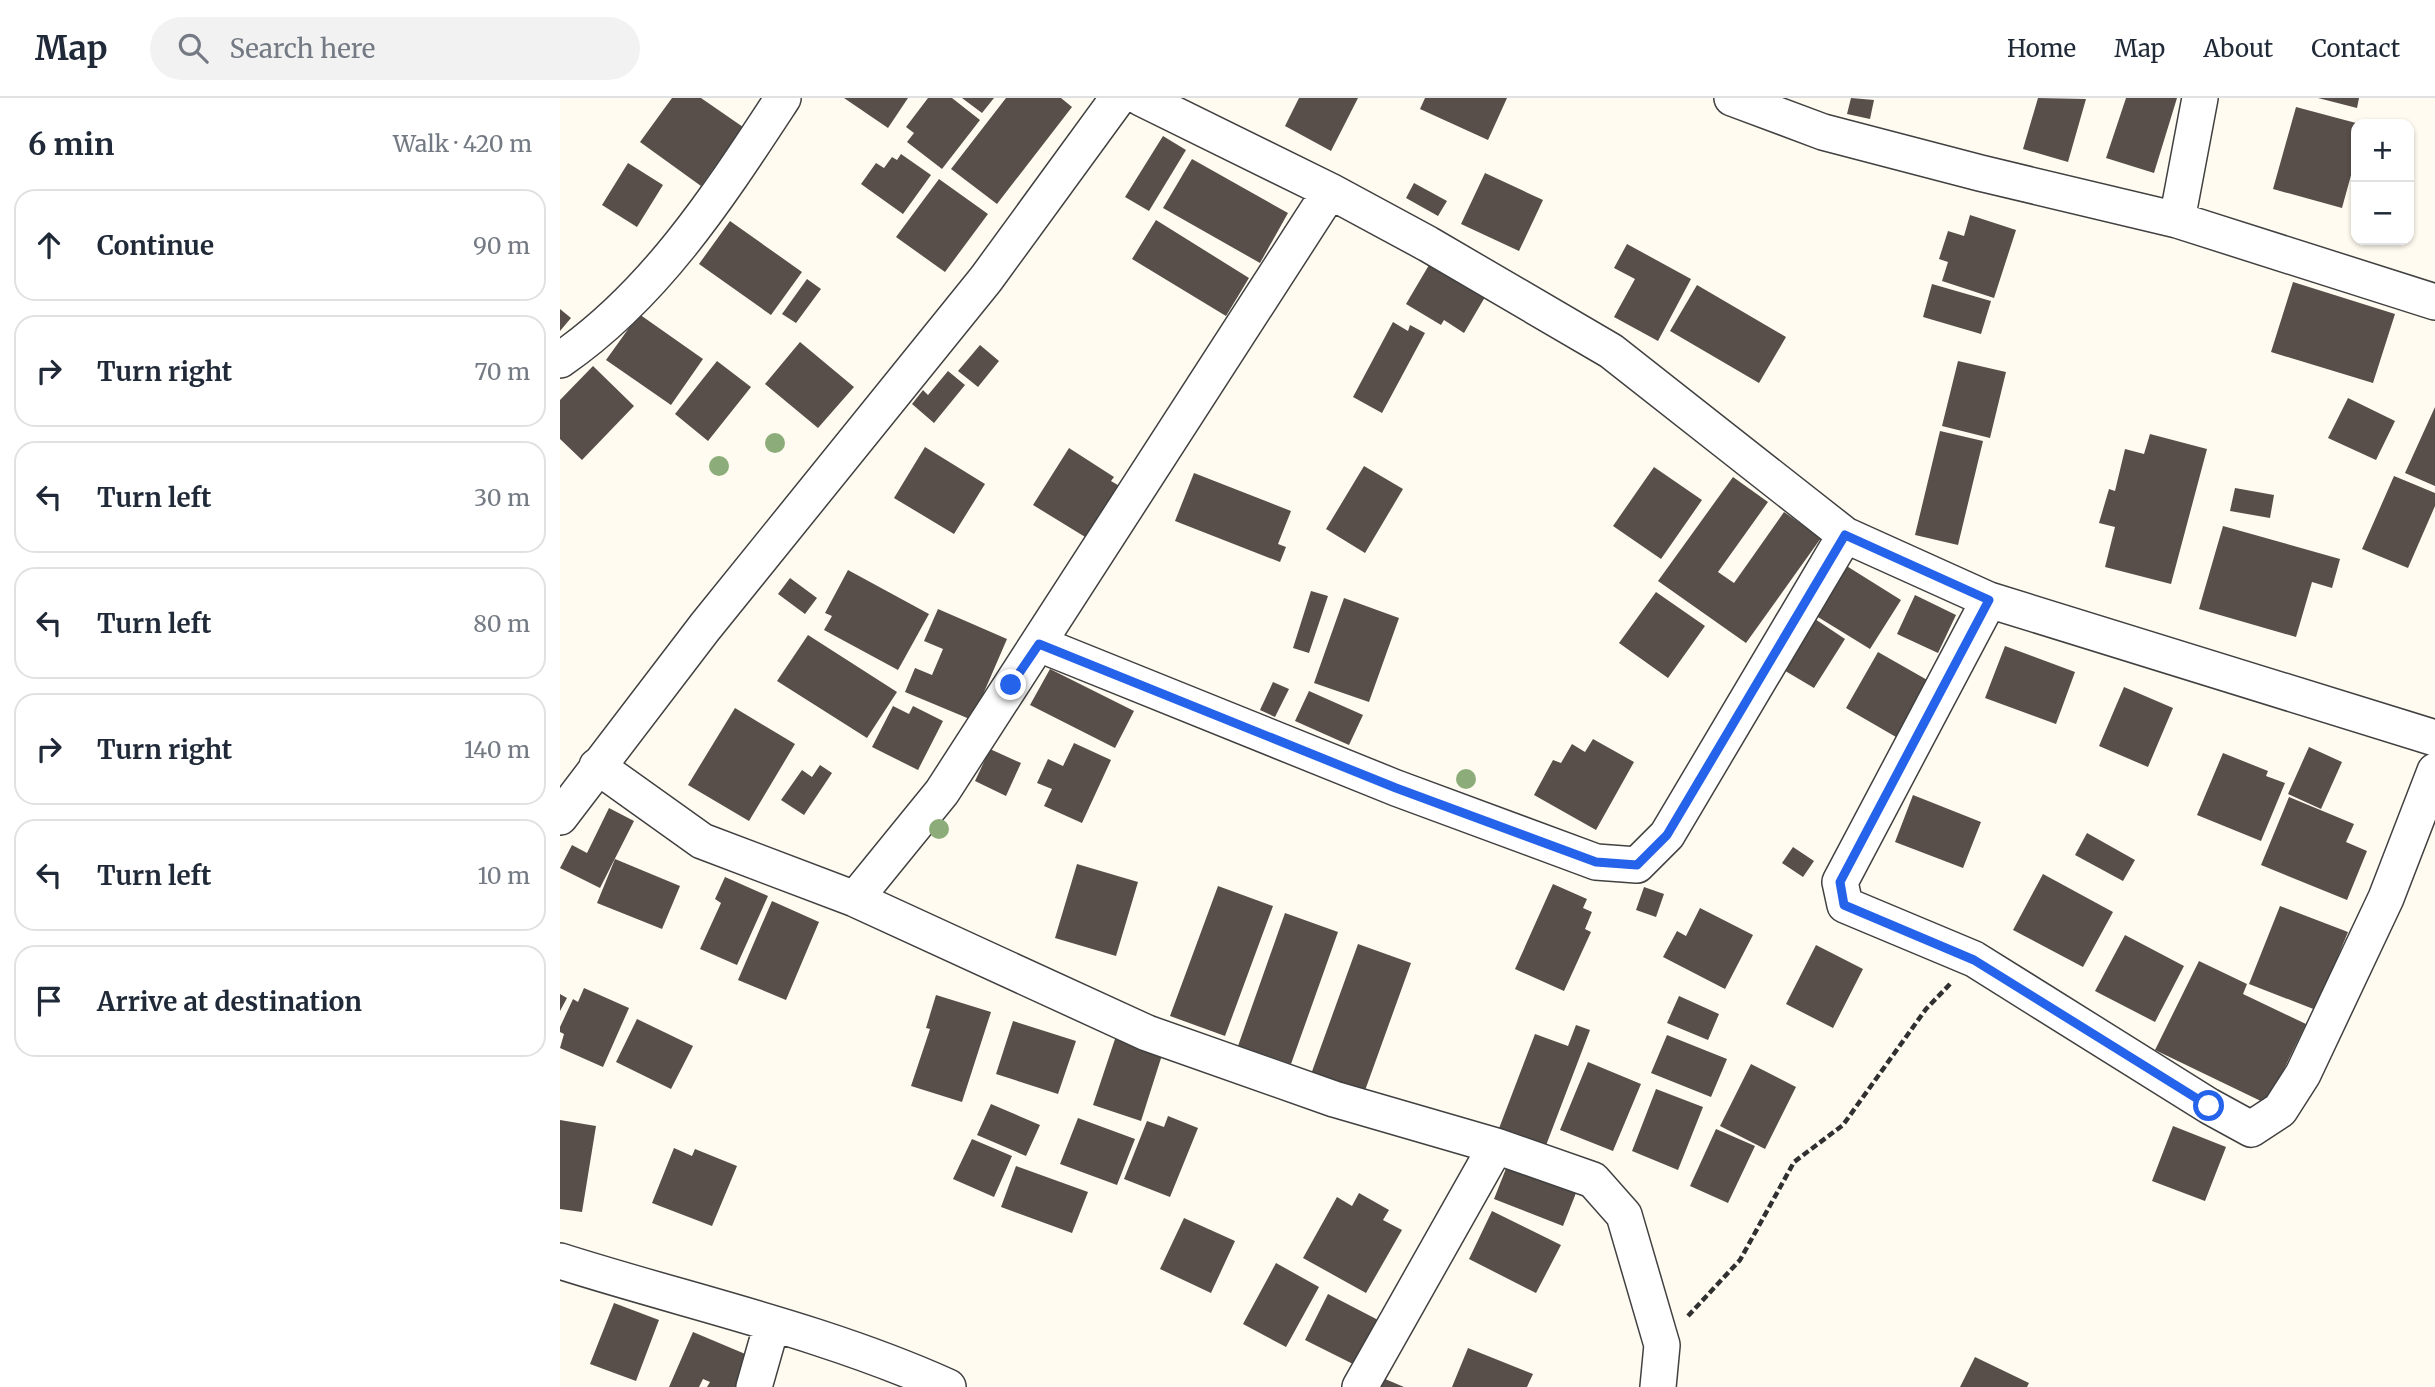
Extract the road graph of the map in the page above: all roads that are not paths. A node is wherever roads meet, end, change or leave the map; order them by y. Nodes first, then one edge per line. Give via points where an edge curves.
1 (783, 98) edge
2 (1118, 98) edge
3 (1141, 98) edge
4 (1732, 98) edge
5 (2200, 98) edge
6 (1330, 191) junction
7 (2177, 220) junction
8 (2435, 302) edge
9 (560, 360) edge
10 (1845, 535) junction
11 (1989, 600) junction
12 (1039, 644) junction
13 (2435, 738) edge
14 (597, 766) junction
15 (2435, 771) edge
16 (560, 817) edge
17 (855, 900) junction
18 (1496, 1146) junction
19 (560, 1261) edge
20 (772, 1324) junction
21 (754, 1387) edge
22 (948, 1387) edge
23 (1360, 1387) edge
24 (1658, 1387) edge

1 - 9 street via 717,199 660,270 587,342
2 - 14 street via 986,279
3 - 6 street
4 - 7 street via 1823,132
5 - 7 street
6 - 10 street via 1611,351
6 - 12 street
7 - 8 street
10 - 11 street
10 - 12 street via 1667,835 1637,865 1583,858
11 - 13 street
11 - 15 street via 1840,882 1844,905 1974,960 2251,1129 2280,1110 2303,1074 2386,898
12 - 17 street via 942,792
14 - 16 street
14 - 17 street via 702,841
17 - 18 street via 1147,1033 1334,1099
18 - 23 street
18 - 24 street via 1593,1180 1624,1215 1662,1345
19 - 20 street
20 - 21 street
20 - 22 street via 900,1365

